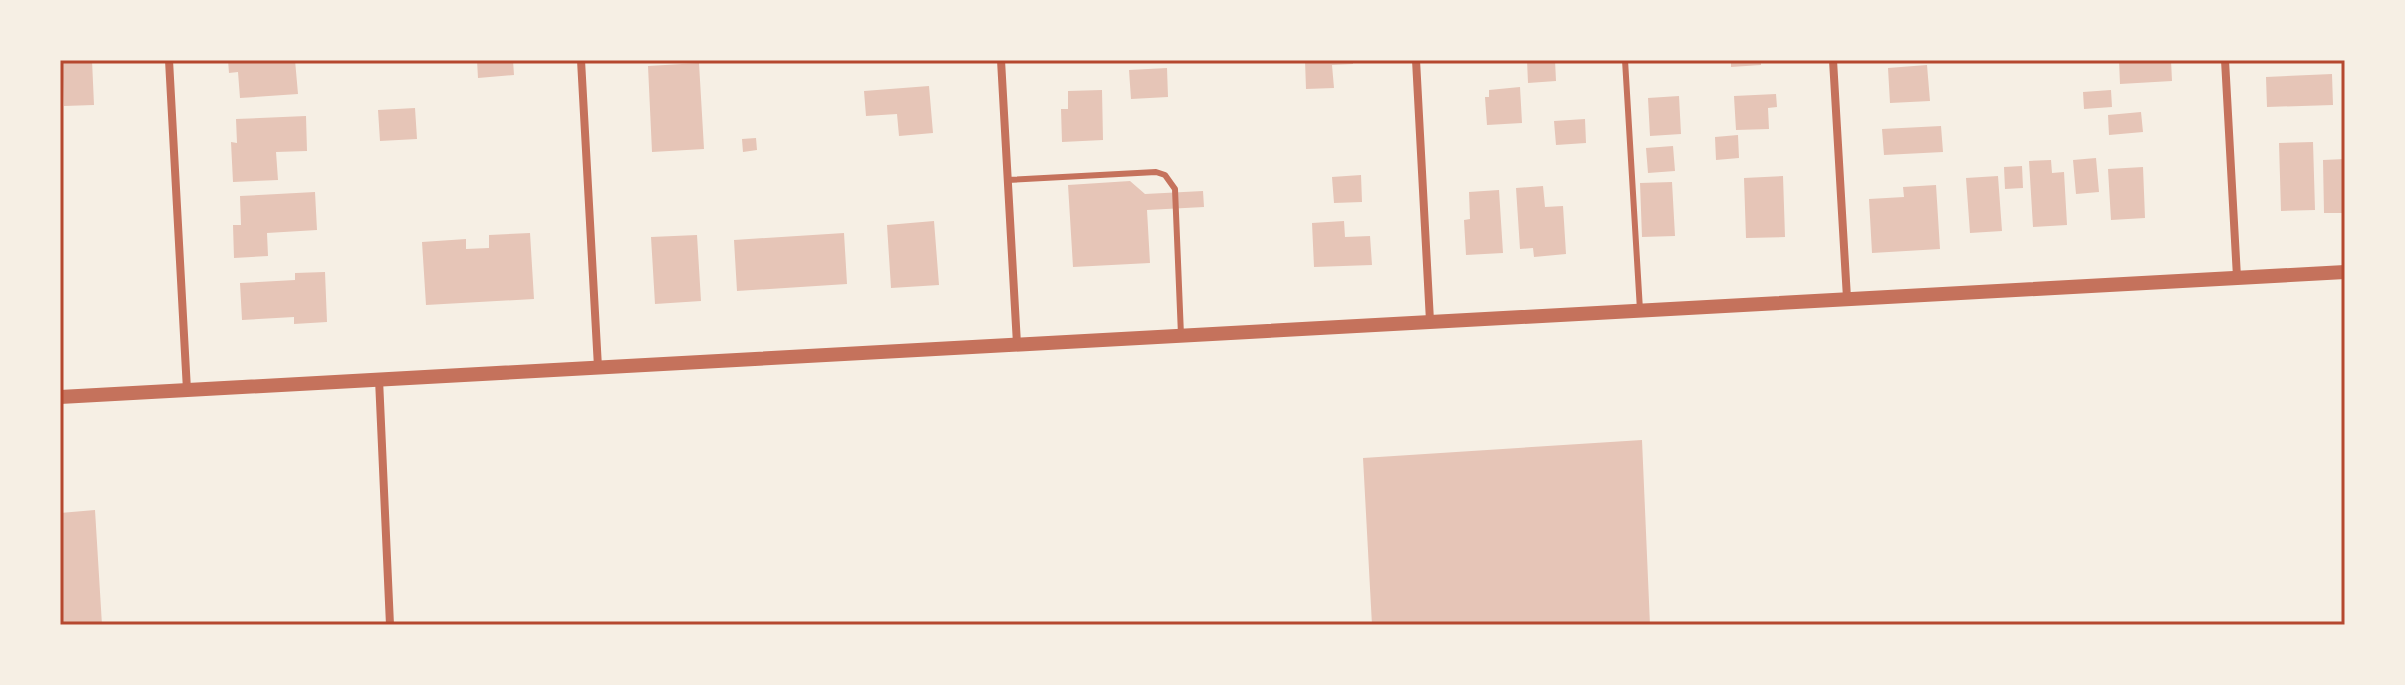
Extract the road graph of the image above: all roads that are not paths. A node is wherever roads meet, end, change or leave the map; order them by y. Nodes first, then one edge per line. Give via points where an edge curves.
1 (169, 60) edge
2 (581, 60) edge
3 (1001, 60) edge
4 (1416, 60) edge
5 (1625, 60) edge
6 (1833, 60) edge
7 (2225, 60) edge
8 (1007, 180) junction
9 (2345, 272) edge
10 (2237, 277) junction
11 (1847, 298) junction
12 (1640, 310) junction
13 (1430, 321) junction
14 (1181, 335) junction
15 (1017, 344) junction
16 (598, 367) junction
17 (379, 379) junction
18 (187, 390) junction
19 (60, 397) edge
20 (390, 625) edge

1 - 18 street
2 - 16 street
3 - 8 street
4 - 13 street
5 - 12 lane
6 - 11 street
7 - 10 street
8 - 14 lane via 1165,175 1175,189
8 - 15 street
9 - 10 street
10 - 11 street
11 - 12 street
12 - 13 street
13 - 14 street
14 - 15 street
15 - 16 street
16 - 17 street
17 - 18 street
17 - 20 street
18 - 19 street

